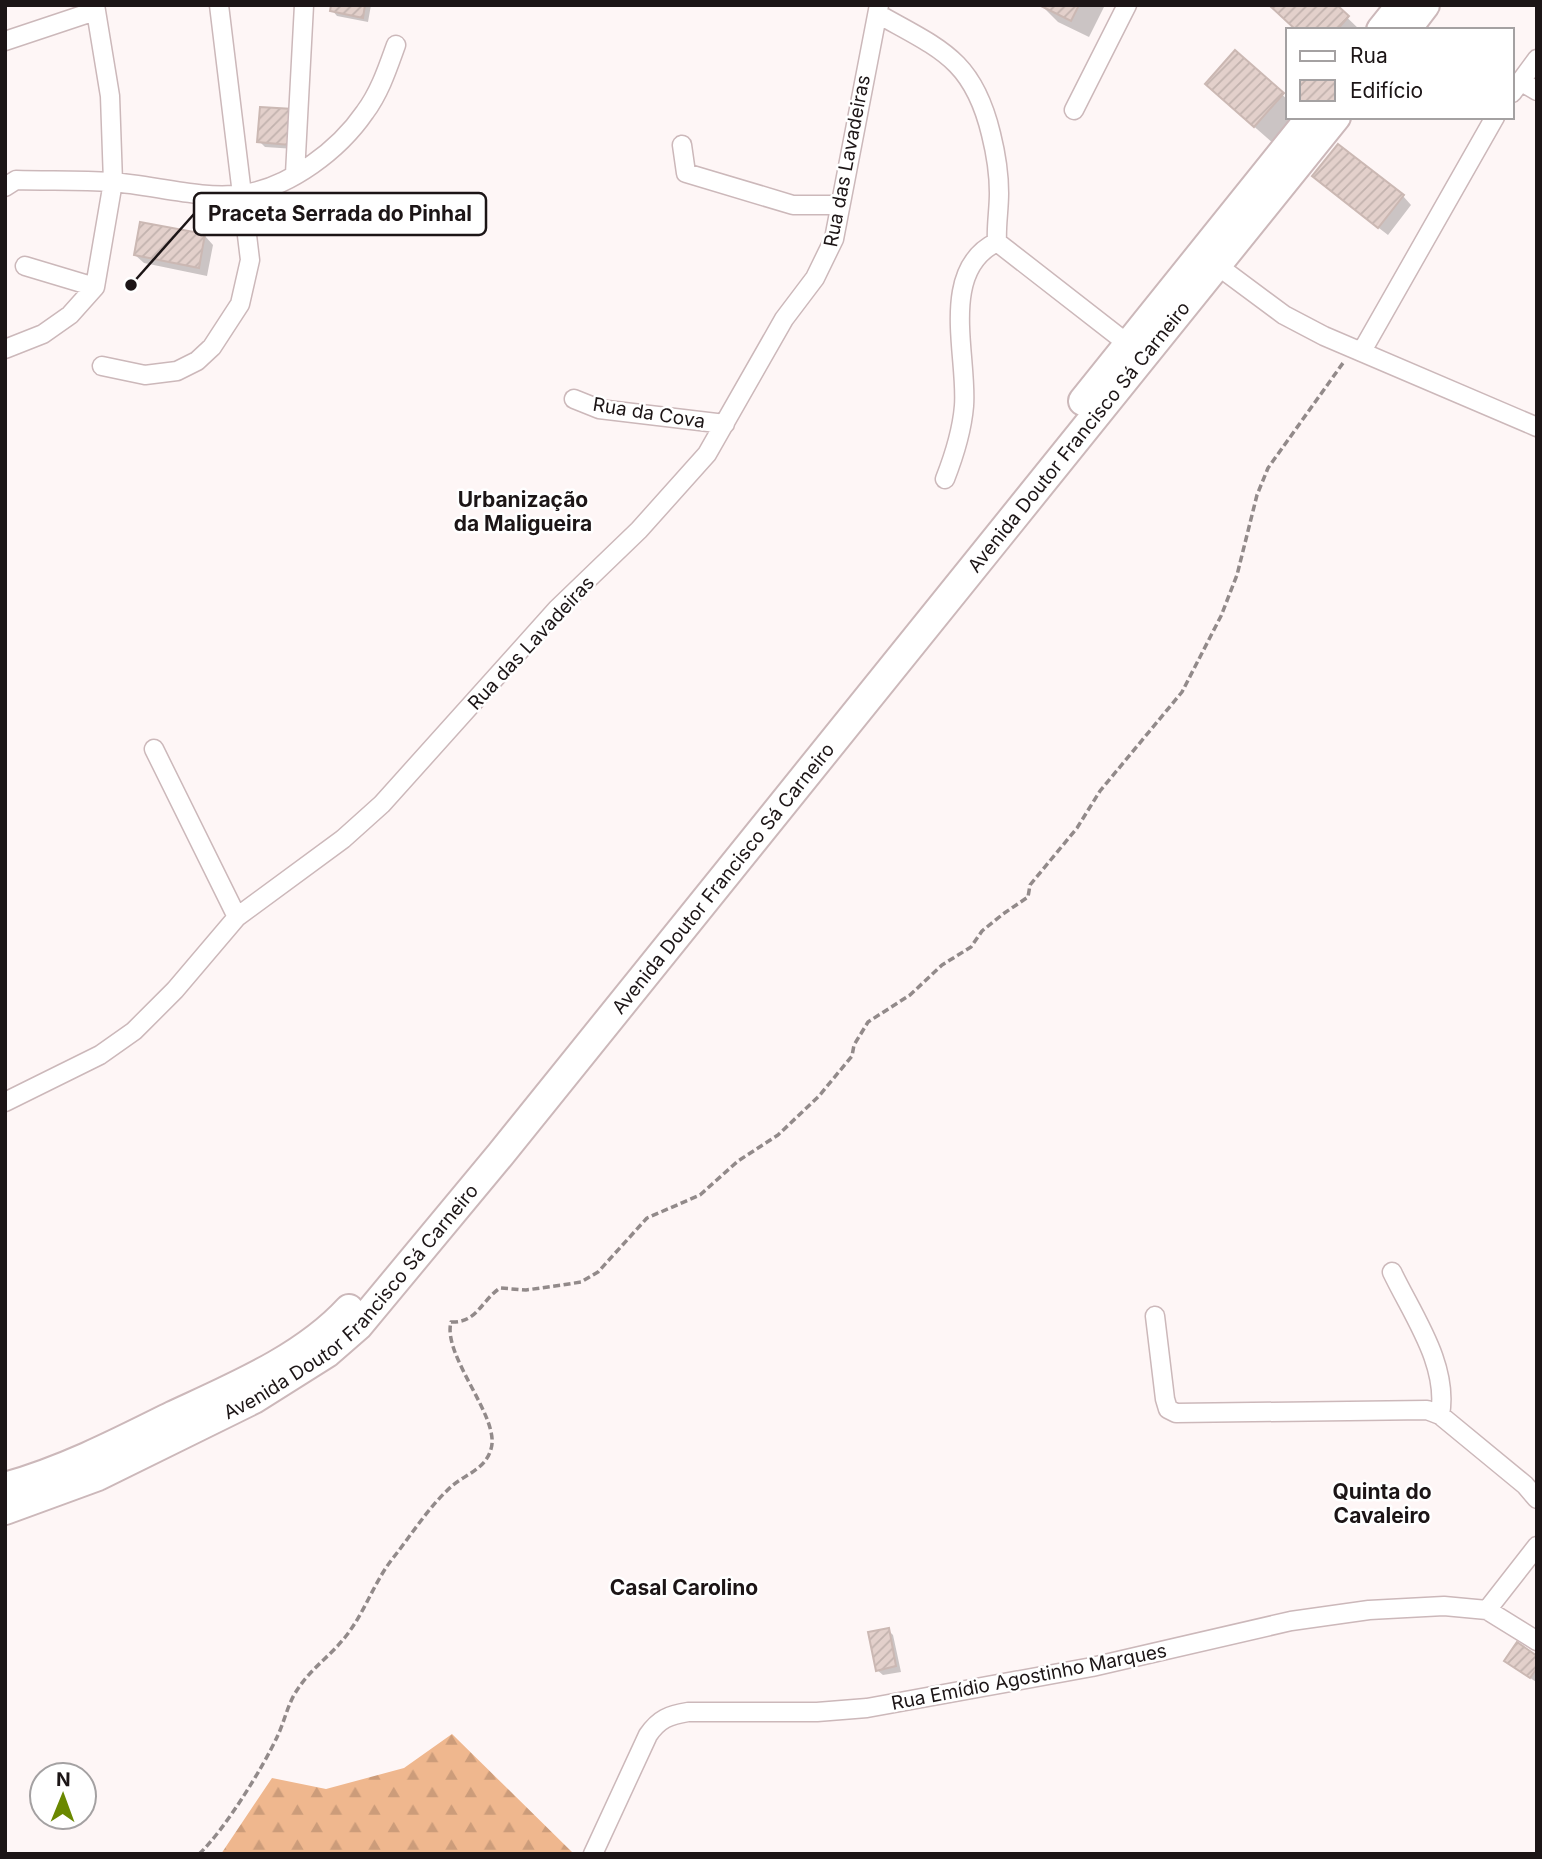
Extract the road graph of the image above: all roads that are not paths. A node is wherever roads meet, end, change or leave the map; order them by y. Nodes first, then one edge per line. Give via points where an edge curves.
1 (219, 5) edge
2 (304, 5) edge
3 (1127, 5) edge
4 (1401, 5) edge
5 (1425, 5) edge
6 (95, 8) edge
7 (878, 9) edge
8 (1383, 28) edge
9 (1408, 28) edge
10 (5, 41) edge
11 (396, 45) dead end
12 (1537, 59) edge
13 (1516, 87) edge
14 (1537, 91) edge
15 (1074, 110) dead end
16 (1309, 119) edge
17 (1334, 119) edge
18 (1494, 119) edge
19 (682, 145) dead end
20 (295, 174) junction
21 (113, 182) junction
22 (5, 187) edge
23 (244, 194) junction
24 (840, 205) junction
25 (997, 242) junction
26 (25, 266) dead end
27 (1218, 266) junction
28 (95, 286) junction
29 (1128, 344) junction
30 (5, 349) edge
31 (1358, 350) junction
32 (102, 366) dead end
33 (574, 399) dead end
34 (725, 424) junction
35 (1537, 427) edge
36 (945, 479) dead end
37 (154, 749) dead end
38 (237, 917) junction
39 (5, 1102) edge
40 (1392, 1272) dead end
41 (1155, 1316) dead end
42 (1440, 1415) junction
43 (5, 1487) edge
44 (1537, 1499) edge
45 (5, 1510) edge
46 (1537, 1547) edge
47 (1487, 1610) junction
48 (1537, 1641) edge
49 (593, 1854) edge

1 - 23 street
2 - 20 street
3 - 15 street
4 - 8 main road
5 - 9 main road
6 - 10 street
6 - 21 street via 110,96
7 - 24 street, Rua das Lavadeiras
7 - 25 street via 940,51 973,82 997,164
11 - 20 street via 365,112 327,153
12 - 13 street
13 - 14 street
16 - 29 main road, Avenida Doutor Francisco Sá Carneiro
17 - 27 main road, Avenida Doutor Francisco Sá Carneiro
18 - 31 street
19 - 24 street via 686,173 793,205
20 - 23 street
21 - 22 street via 16,180
21 - 23 street via 187,193
21 - 28 street
23 - 32 street via 250,260 240,304 212,347 177,371 145,375
24 - 34 street, Rua das Lavadeiras via 826,259 785,319
25 - 29 street
25 - 36 street via 972,264 961,299 964,405
26 - 28 street
27 - 31 street via 1284,315
27 - 45 main road, Avenida Doutor Francisco Sá Carneiro via 358,1326 327,1353 254,1399 98,1476
28 - 30 street via 70,316 43,334
29 - 43 main road, Avenida Doutor Francisco Sá Carneiro via 450,1190 346,1313 310,1341 234,1387 66,1466
31 - 35 street
33 - 34 street, Rua da Cova via 599,409
34 - 38 street, Rua das Lavadeiras via 674,493 557,609 382,804 343,839
37 - 38 street
38 - 39 street, Rua das Lavadeiras via 134,1031 100,1055
40 - 42 street via 1437,1364 1443,1389
41 - 42 street via 1165,1399 1168,1409 1176,1413 1413,1408
42 - 44 street
46 - 47 street
47 - 48 street, Rua Emídio Agostinho Marques
47 - 49 street, Rua Emídio Agostinho Marques via 1444,1606 1334,1614 1091,1667 867,1708 668,1716 648,1735

